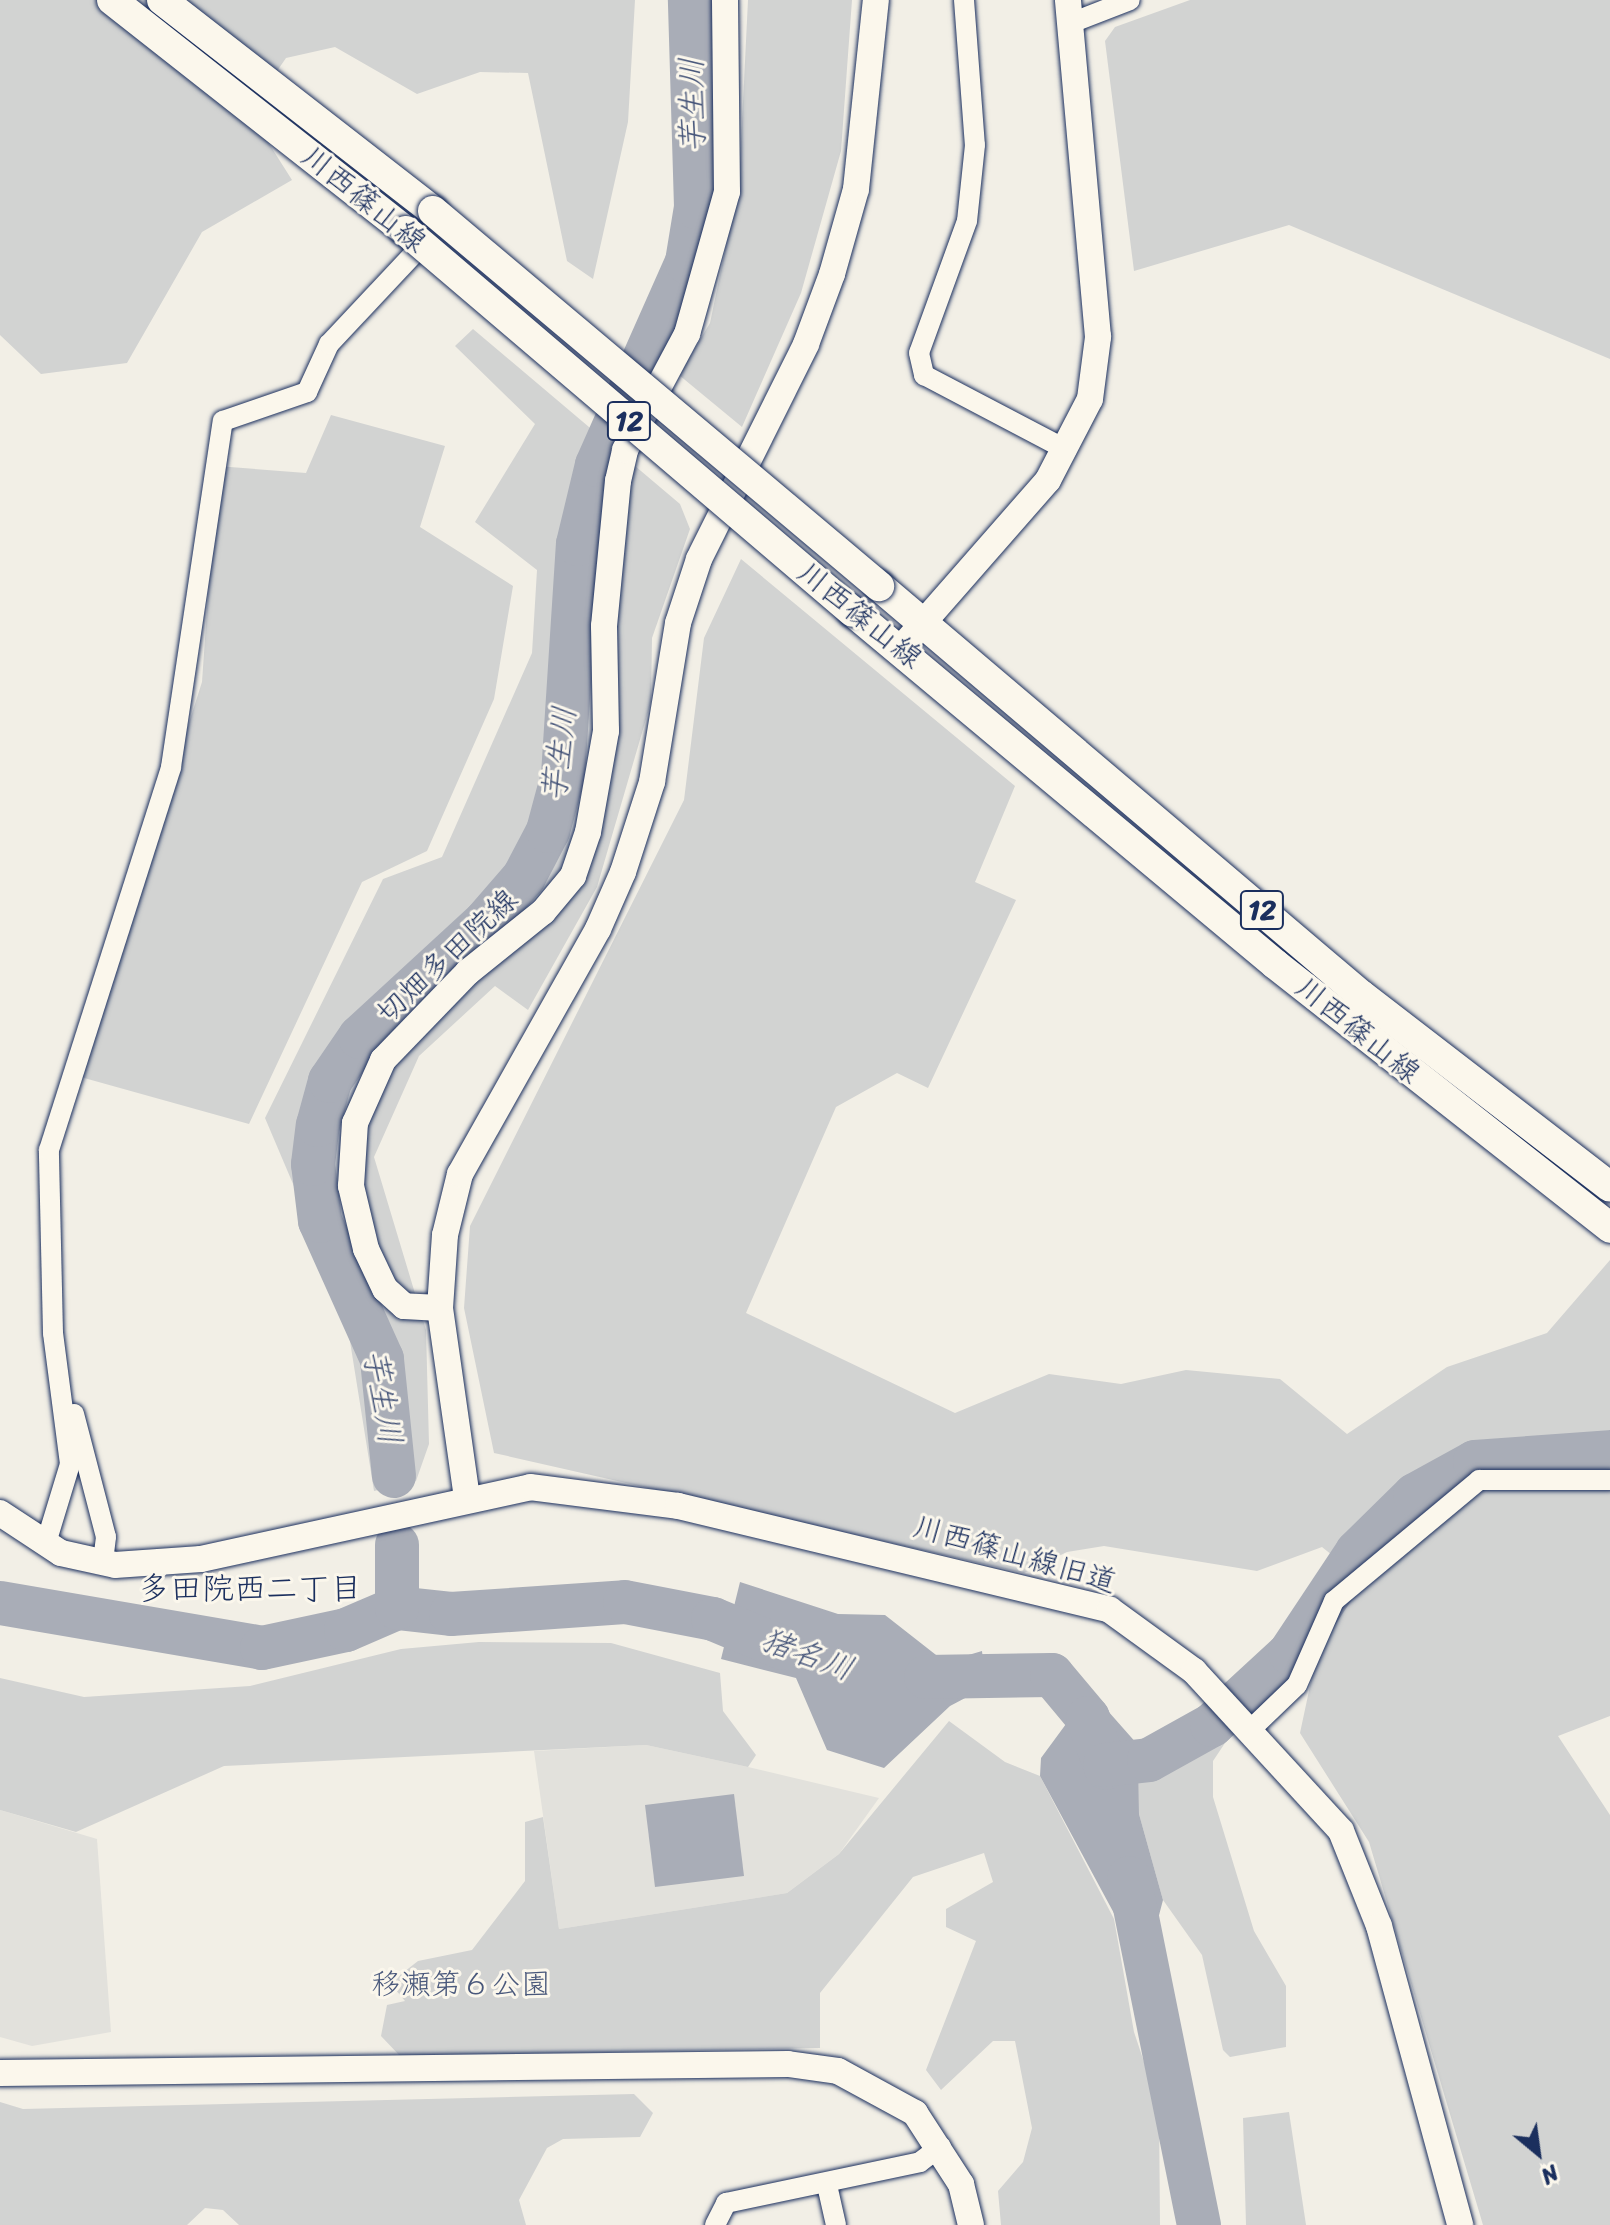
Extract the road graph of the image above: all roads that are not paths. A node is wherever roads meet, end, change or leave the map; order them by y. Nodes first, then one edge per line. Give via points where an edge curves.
1 (112, 0) edge
2 (162, 0) edge
3 (725, 0) edge
4 (876, 0) edge
5 (964, 0) edge
6 (1130, 0) edge
7 (1069, 12) edge
8 (414, 238) junction
9 (1067, 450) junction
10 (924, 623) junction
11 (901, 648) junction
12 (1610, 1186) edge
13 (1610, 1228) edge
14 (440, 1308) junction
15 (53, 1333) junction
16 (1610, 1480) edge
17 (467, 1498) junction
18 (0, 1513) edge
19 (46, 1543) junction
20 (103, 1562) junction
21 (1235, 1716) junction
22 (0, 2073) edge
23 (941, 2146) junction
24 (827, 2185) junction
25 (715, 2225) edge
26 (836, 2225) edge
27 (971, 2225) edge
28 (1460, 2225) edge

1 - 8 main road, 川西篠山線 / 12
2 - 10 main road, 川西篠山線 / 12, bridge via 433,211
3 - 14 street, 切畑多田院線 via 727,192 687,334 625,450 618,481 604,626 606,731 588,832 573,876 543,912 468,972 383,1060 355,1123 351,1186 366,1249 385,1289 404,1306
4 - 14 street via 856,189 832,274 806,344 699,559 678,623 652,782 623,872 460,1174 445,1235
5 - 9 street via 975,145 969,206 921,364 924,375
6 - 7 street
7 - 9 street via 1098,337 1090,399
8 - 11 main road, 川西篠山線 / 12, bridge
8 - 15 street via 329,344 307,392 223,421 171,767 49,1150
9 - 10 street
10 - 11 street
10 - 12 main road, 川西篠山線 / 12 via 1361,995
11 - 13 main road, 川西篠山線 / 12 via 1275,964
14 - 17 street
15 - 19 street via 70,1464
15 - 20 street via 106,1537
16 - 21 street via 1479,1480 1334,1601 1297,1685
17 - 20 street via 201,1559
17 - 21 street, 川西篠山線旧道 via 530,1487 678,1506 1110,1610
18 - 19 street
19 - 20 street
21 - 28 street, 川西篠山線旧道 via 1341,1831 1379,1926
22 - 23 street via 788,2064 838,2071 880,2089 915,2113
23 - 24 street via 920,2162
23 - 27 street
24 - 25 street via 726,2203
24 - 26 street

